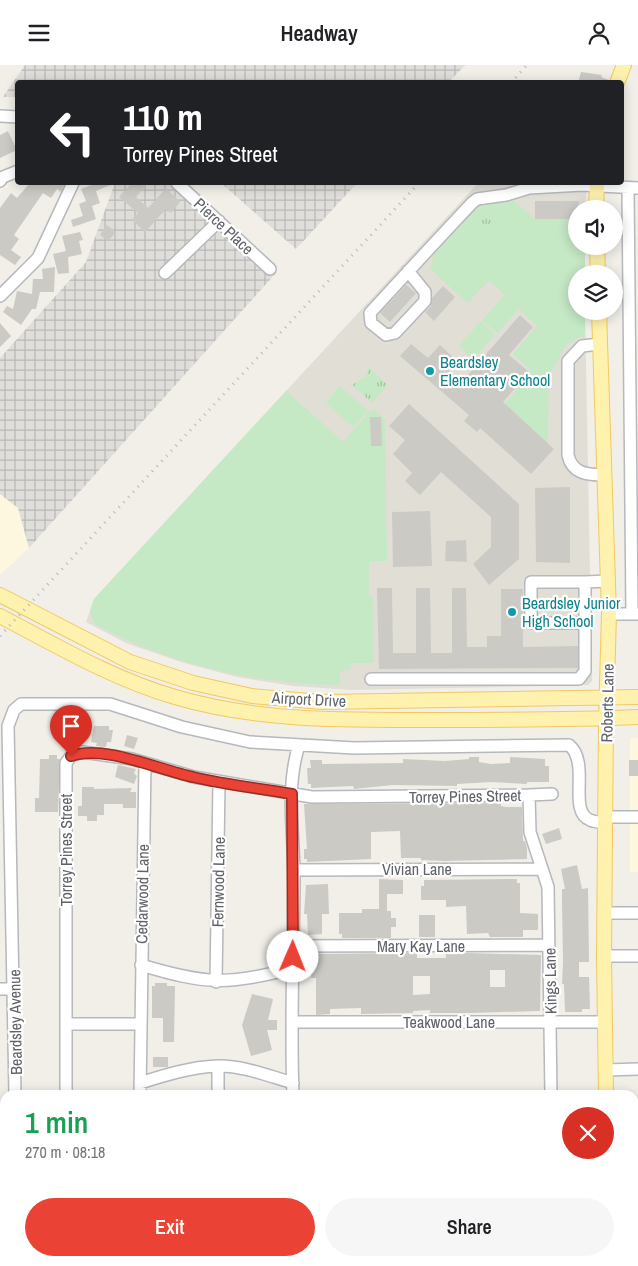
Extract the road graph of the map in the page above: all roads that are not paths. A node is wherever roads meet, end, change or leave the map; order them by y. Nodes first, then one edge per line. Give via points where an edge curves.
1 (624, 65) edge
2 (618, 80) edge
3 (0, 116) edge
4 (15, 118) edge
5 (15, 172) edge
6 (0, 181) edge
7 (72, 185) edge
8 (179, 185) edge
9 (580, 185) edge
10 (597, 185) edge
11 (606, 185) edge
12 (633, 188) edge
13 (596, 200) edge
14 (219, 221) junction
15 (270, 269) dead end
16 (408, 271) junction
17 (165, 273) dead end
18 (0, 296) edge
19 (599, 320) edge
20 (600, 344) junction
21 (605, 475) junction
22 (608, 581) junction
23 (584, 582) junction
24 (0, 595) edge
25 (609, 614) junction
26 (635, 614) edge
27 (0, 615) edge
28 (585, 623) junction
29 (371, 679) dead end
30 (638, 697) edge
31 (606, 698) junction
32 (638, 717) edge
33 (606, 719) junction
34 (299, 745) junction
35 (145, 763) junction
36 (219, 782) junction
37 (292, 794) junction
38 (552, 794) dead end
39 (529, 795) junction
40 (638, 818) edge
41 (605, 820) junction
42 (294, 869) junction
43 (541, 869) junction
44 (6, 885) edge
45 (604, 913) junction
46 (638, 913) edge
47 (549, 945) junction
48 (294, 947) junction
49 (604, 956) junction
50 (638, 956) edge
51 (141, 965) junction
52 (292, 968) junction
53 (216, 982) junction
54 (0, 989) edge
55 (15, 989) junction
56 (551, 1021) junction
57 (293, 1022) junction
58 (605, 1022) junction
59 (66, 1024) junction
60 (140, 1024) junction
61 (218, 1066) junction
62 (638, 1069) edge
63 (606, 1070) junction
64 (140, 1089) edge
65 (293, 1089) edge
66 (15, 1090) edge
67 (66, 1090) edge
68 (218, 1090) edge
69 (551, 1090) edge
70 (606, 1090) edge

1 - 2 main road
3 - 4 street
5 - 6 street
7 - 18 street via 38,258
8 - 14 street, Pierce Place
9 - 16 street via 529,188 477,199
10 - 13 main road
11 - 12 street
12 - 26 street
14 - 15 street, Pierce Place
14 - 17 street
16 - 16 street via 370,313 371,323 386,335 395,333 426,301 425,292
19 - 20 main road, Roberts Lane
20 - 21 main road, Roberts Lane
20 - 21 street via 582,347 568,361 568,455 571,464 579,471
21 - 22 main road, Roberts Lane
22 - 23 street
22 - 25 main road, Roberts Lane
23 - 28 street
23 - 28 street via 531,582 531,623
24 - 31 main road, Airport Drive via 130,662 193,683 252,696 322,702
25 - 26 street
25 - 31 main road, Roberts Lane
27 - 33 main road, Airport Drive via 122,678 175,697 240,712 315,720
28 - 29 street via 585,671 579,679
30 - 31 main road, Airport Drive
31 - 33 main road, Roberts Lane
32 - 33 main road, Airport Drive
33 - 41 main road, Roberts Lane
34 - 37 street
34 - 41 street via 569,745 580,765 579,808 589,820
34 - 44 street, Beardsley Avenue via 221,737 110,704 21,704 14,710 8,726
35 - 36 street, Torrey Pines Street
35 - 51 street, Cedarwood Lane
35 - 59 street, Torrey Pines Street via 82,752 71,756 66,763
36 - 37 street, Torrey Pines Street
36 - 53 street, Fernwood Lane
37 - 39 street, Torrey Pines Street via 364,798
37 - 42 street
38 - 39 street
39 - 43 street, Torrey Pines Street via 530,832
40 - 41 street
41 - 45 main road, Roberts Lane
42 - 43 street, Vivian Lane
42 - 48 street
43 - 47 street, Kings Lane via 548,887
44 - 55 street, Beardsley Avenue
45 - 46 street
45 - 49 main road, Roberts Lane
47 - 48 street, Mary Kay Lane
47 - 56 street, Kings Lane
48 - 52 street
49 - 50 street
49 - 58 main road, Roberts Lane
51 - 53 street via 191,979
51 - 60 street, Cedarwood Lane
52 - 53 street via 261,977
52 - 57 street
54 - 55 street
55 - 66 street, Beardsley Avenue
56 - 57 street, Teakwood Lane
56 - 58 street, Teakwood Lane
56 - 69 street, Kings Lane
57 - 65 street
58 - 63 main road, Roberts Lane
59 - 60 street
59 - 67 street, Torrey Pines Street
60 - 64 street, Cedarwood Lane
61 - 64 street via 168,1075
61 - 65 street via 245,1070
61 - 68 street
62 - 63 street
63 - 70 main road, Roberts Lane

